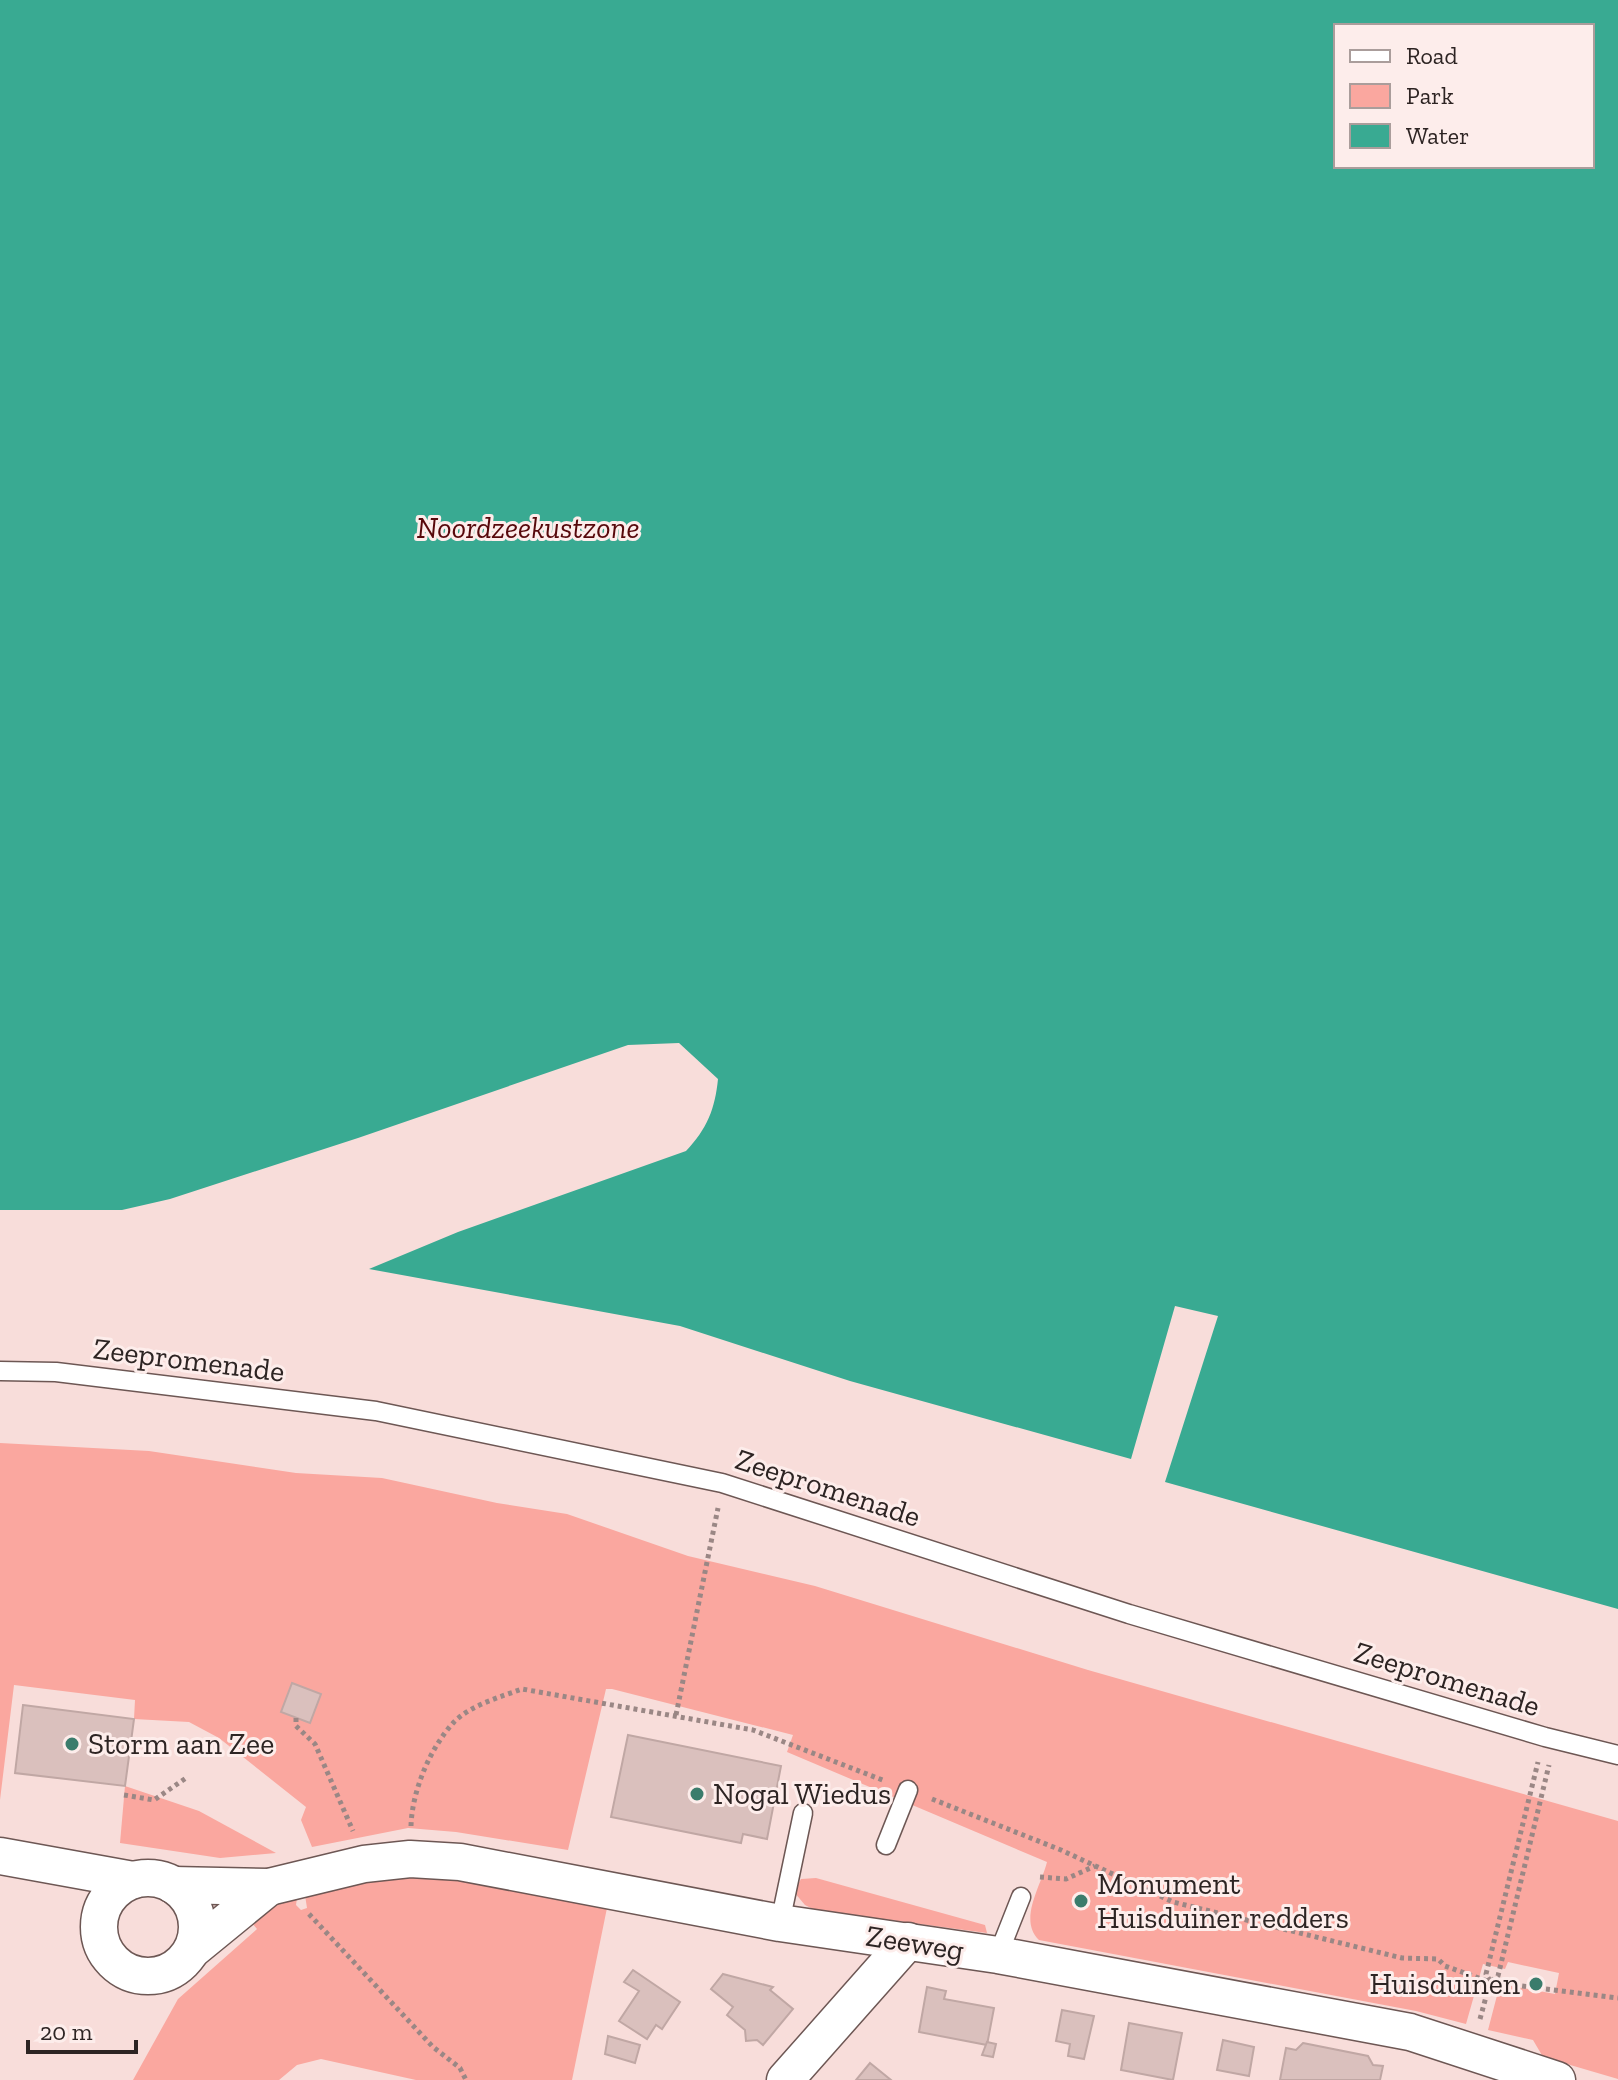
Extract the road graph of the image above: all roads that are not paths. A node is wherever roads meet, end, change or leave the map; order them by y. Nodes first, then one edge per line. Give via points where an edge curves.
1 (0, 1371) edge
2 (1618, 1755) edge
3 (908, 1790) dead end
4 (803, 1813) dead end
5 (886, 1845) dead end
6 (0, 1856) edge
7 (133, 1880) junction
8 (173, 1885) junction
9 (269, 1887) junction
10 (1021, 1897) dead end
11 (780, 1923) junction
12 (908, 1941) junction
13 (192, 1950) junction
14 (998, 1955) junction
15 (1470, 2067) edge
16 (785, 2080) edge
17 (1557, 2080) edge

1 - 2 lane, Zeepromenade via 56,1372 376,1411 722,1483 1129,1614
3 - 5 lane
4 - 11 lane
6 - 7 street
7 - 8 street via 154,1878
7 - 13 street via 121,1885 104,1905 99,1930 107,1955 126,1972 152,1976 168,1973
8 - 9 street, Zeeweg
8 - 13 street via 184,1894 196,1921
9 - 11 street, Zeeweg via 364,1864 423,1859
9 - 13 street, Zeeweg
10 - 14 lane
11 - 12 street, Zeeweg
12 - 14 street, Zeeweg
12 - 16 street
14 - 15 street, Zeeweg via 1410,2032
15 - 17 street, Zeeweg

